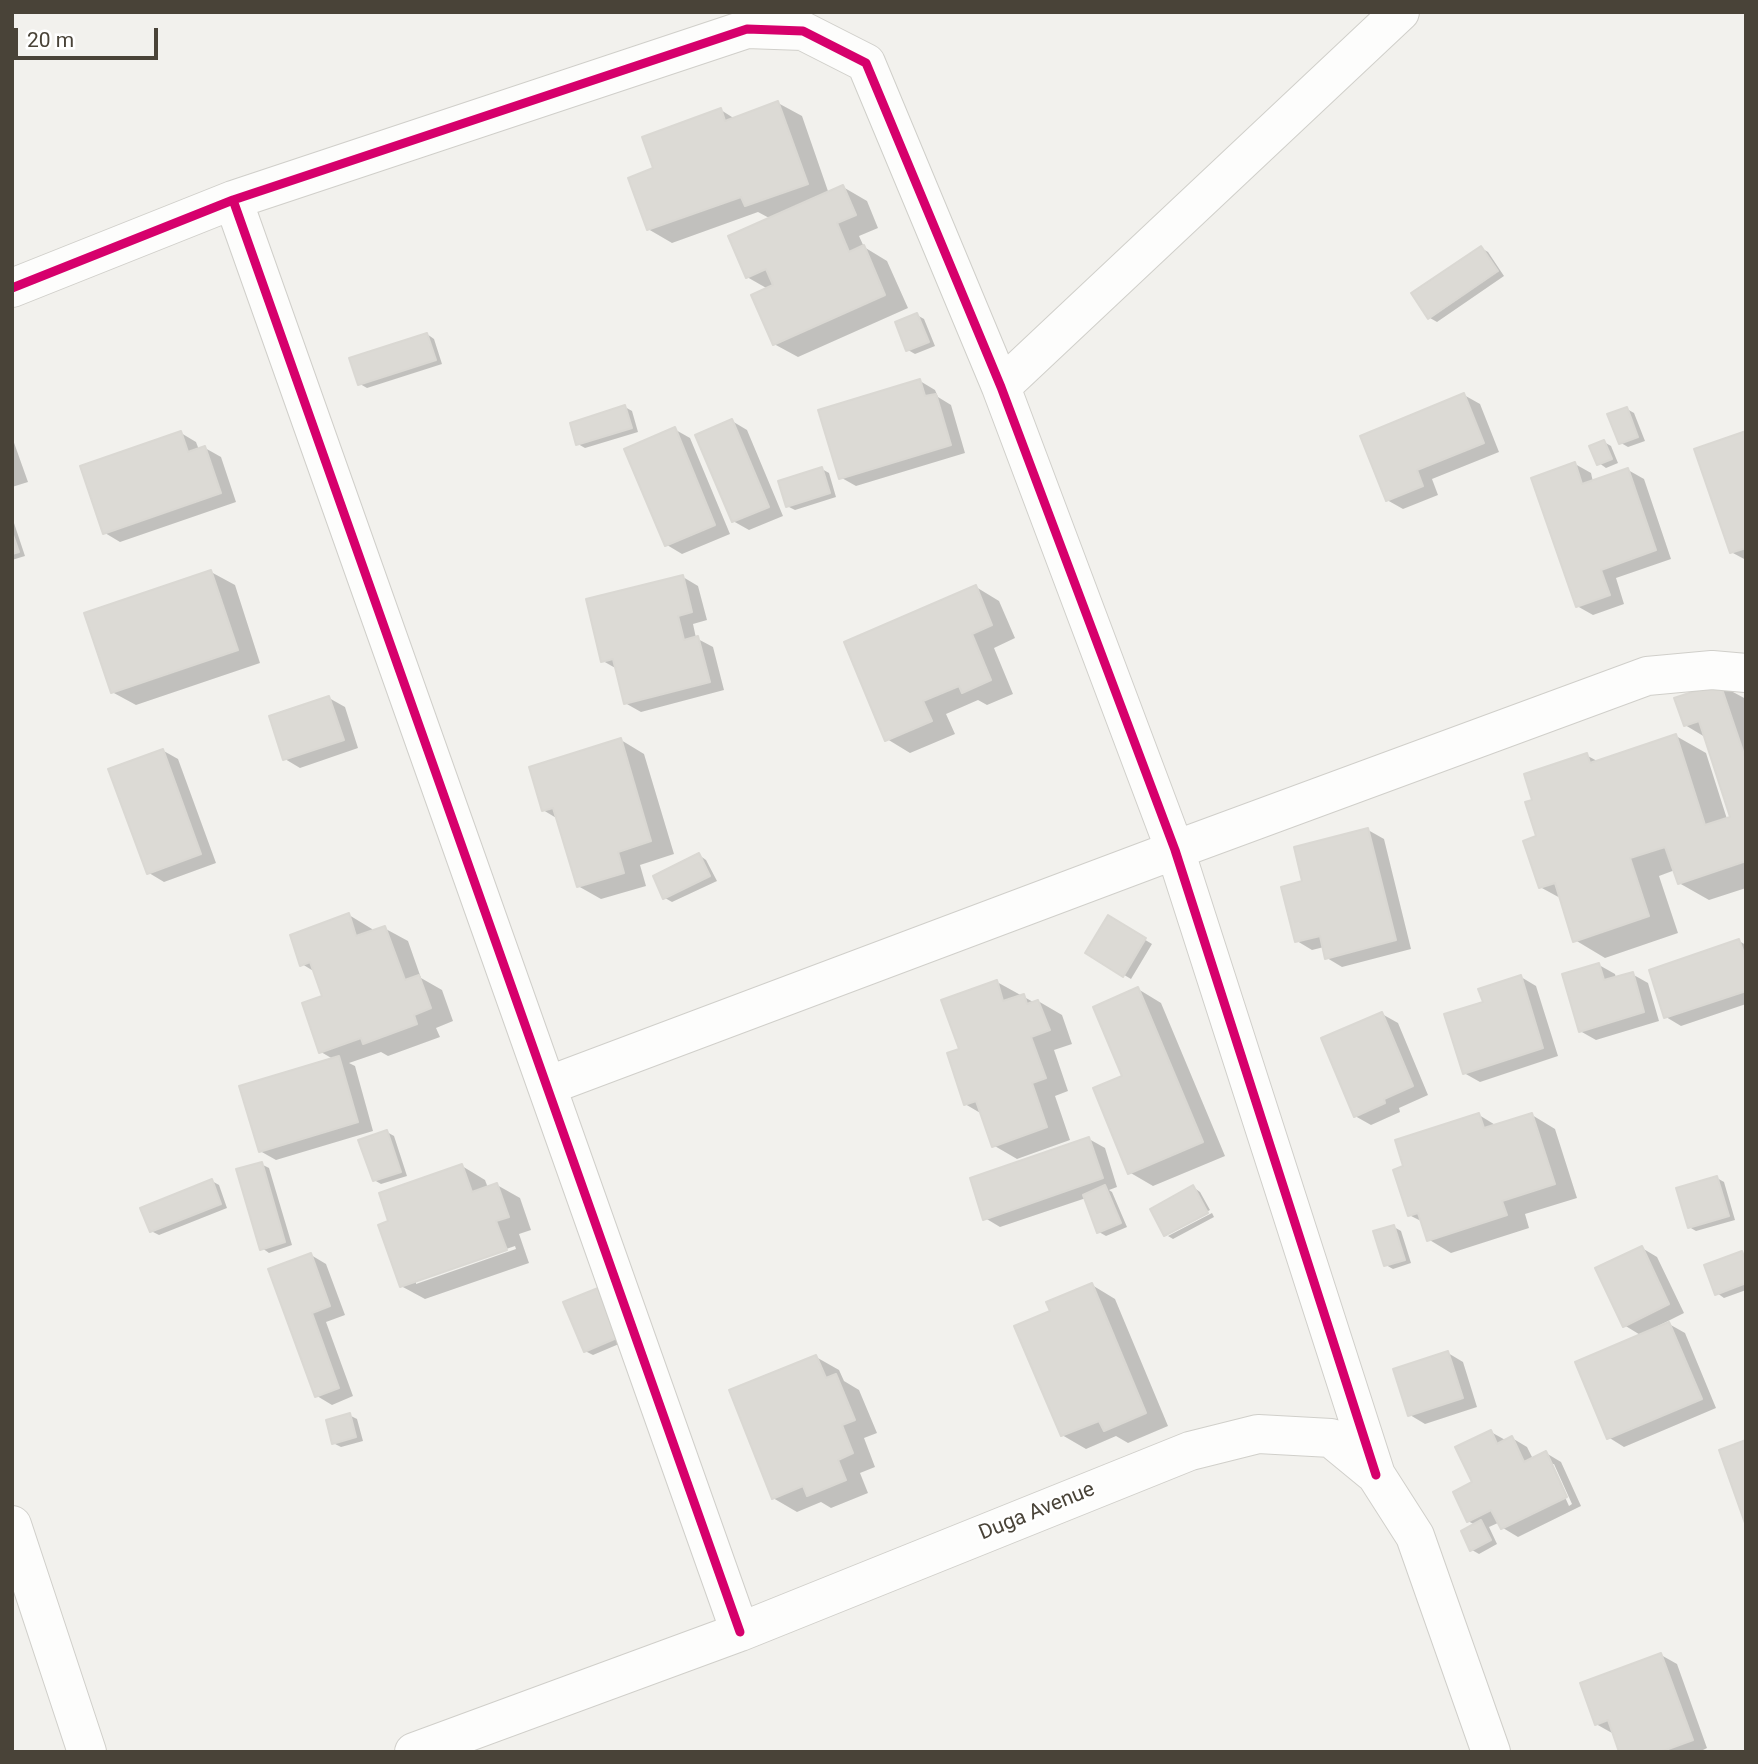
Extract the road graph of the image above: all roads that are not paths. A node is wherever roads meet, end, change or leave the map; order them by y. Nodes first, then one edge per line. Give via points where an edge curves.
1 (1400, 12) edge
2 (233, 200) junction
3 (12, 288) edge
4 (1001, 387) junction
5 (1746, 673) edge
6 (1175, 850) junction
7 (547, 1086) junction
8 (1376, 1475) junction
9 (12, 1525) edge
10 (740, 1632) junction
11 (87, 1752) edge
12 (414, 1752) edge
13 (1491, 1752) edge

1 - 4 street
2 - 3 street
2 - 4 street via 747,29 803,31 866,62
2 - 7 street
4 - 6 street
5 - 6 street via 1712,670 1647,676
6 - 7 street
6 - 8 street
7 - 10 street
8 - 10 street, Duga Avenue via 1331,1438 1258,1434 1190,1451
8 - 13 street, Duga Avenue via 1415,1536
9 - 11 street
10 - 12 street, Duga Avenue

